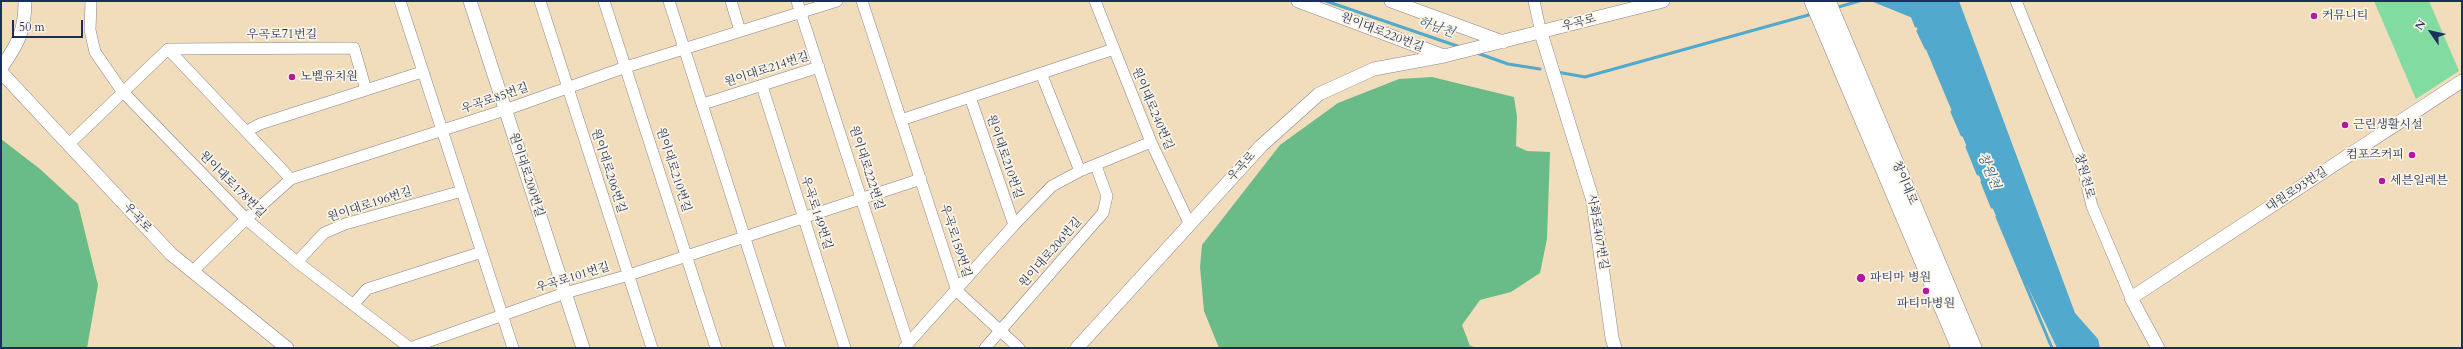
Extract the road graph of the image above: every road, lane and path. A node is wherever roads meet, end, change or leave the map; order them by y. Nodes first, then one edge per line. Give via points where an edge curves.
1 (25, 1) edge
2 (91, 1) edge
3 (400, 1) edge
4 (470, 1) edge
5 (540, 1) edge
6 (604, 1) edge
7 (669, 1) edge
8 (731, 1) edge
9 (797, 1) edge
10 (837, 1) edge
11 (862, 1) edge
12 (1095, 1) edge
13 (1298, 1) edge
14 (1391, 1) edge
15 (1534, 1) edge
16 (1663, 1) edge
17 (1813, 1) edge
18 (1827, 1) edge
19 (2016, 1) edge
20 (801, 13) junction
21 (1828, 22) junction
22 (740, 31) junction
23 (1541, 33) junction
24 (1499, 43) junction
25 (168, 49) junction
26 (685, 49) junction
27 (1114, 49) junction
28 (1448, 55) junction
29 (819, 67) junction
30 (1, 68) edge
31 (626, 68) junction
32 (1, 72) edge
33 (422, 72) junction
34 (1041, 74) junction
35 (2462, 81) edge
36 (762, 86) junction
37 (567, 87) junction
38 (366, 90) junction
39 (122, 91) junction
40 (970, 97) junction
41 (703, 104) junction
42 (505, 110) junction
43 (901, 120) junction
44 (442, 130) junction
45 (247, 131) junction
46 (1151, 142) junction
47 (68, 145) junction
48 (1096, 166) junction
49 (1080, 171) junction
50 (291, 179) junction
51 (921, 179) junction
52 (462, 190) junction
53 (862, 199) junction
54 (804, 218) junction
55 (246, 219) junction
56 (1014, 225) junction
57 (1190, 225) junction
58 (744, 236) junction
59 (482, 252) junction
60 (686, 254) junction
61 (297, 262) junction
62 (192, 272) junction
63 (629, 275) junction
64 (957, 291) junction
65 (565, 293) junction
66 (2131, 298) junction
67 (354, 304) junction
68 (503, 314) junction
69 (1000, 332) junction
70 (906, 346) edge
71 (287, 348) edge
72 (410, 348) edge
73 (514, 348) edge
74 (583, 348) edge
75 (652, 348) edge
76 (716, 348) edge
77 (780, 348) edge
78 (845, 348) edge
79 (985, 348) edge
80 (1019, 348) edge
81 (1077, 348) edge
82 (1615, 348) edge
83 (1960, 348) edge
84 (1973, 348) edge
85 (2158, 348) edge

1 - 30 street via 25,23 20,38
2 - 39 street, 원이대로178번길 via 90,30 95,52
3 - 33 street
4 - 42 street, 원이대로200번길
5 - 37 street, 원이대로206번길
6 - 31 street, 원이대로210번길
7 - 26 street
8 - 22 street
9 - 20 street, 원이대로222번길
10 - 20 street, 우곡로85번길
11 - 43 street, 우곡로159번길
12 - 27 street, 원이대로240번길
13 - 28 street, 원이대로220번길
14 - 24 street
15 - 23 street
16 - 23 street, 우곡로
17 - 21 main road
18 - 21 main road
19 - 66 street, 창원천로 via 2080,158 2092,206
20 - 22 street, 우곡로85번길
20 - 29 street, 원이대로222번길
21 - 83 main road, 창이대로
21 - 84 main road, 창이대로
22 - 26 street, 우곡로85번길
23 - 24 street, 우곡로
23 - 82 street, 사화로407번길 via 1593,200
24 - 28 street, 우곡로
25 - 38 street, 우곡로71번길 via 354,48
25 - 39 street
25 - 45 street
26 - 31 street, 우곡로85번길
26 - 41 street
27 - 34 street
27 - 46 street, 원이대로240번길
28 - 57 street, 우곡로 via 1374,69 1319,94 1262,146
29 - 36 street, 원이대로214번길
29 - 41 street, 원이대로214번길
29 - 53 street, 원이대로222번길
31 - 37 street, 우곡로85번길
31 - 60 street, 원이대로210번길
32 - 47 street, 우곡로
33 - 38 street
33 - 44 street
34 - 40 street
34 - 49 street
35 - 66 street, 대원로93번길
36 - 41 street, 원이대로214번길
36 - 54 street, 우곡로149번길
37 - 42 street, 우곡로85번길
37 - 63 street, 원이대로206번길
38 - 45 street via 260,124
39 - 47 street
39 - 55 street, 원이대로178번길
40 - 43 street
40 - 56 street, 원이대로210번길
41 - 58 street
42 - 44 street, 우곡로85번길
42 - 65 street, 원이대로200번길
43 - 51 street, 우곡로159번길
44 - 50 street, 우곡로85번길
44 - 52 street
45 - 50 street
46 - 48 street, 원이대로210번길
46 - 57 street, 원이대로240번길
47 - 62 street, 우곡로 via 171,254
48 - 49 street, 원이대로210번길
48 - 69 street, 원이대로206번길 via 1107,196 1103,213
49 - 56 street, 원이대로210번길 via 1052,186
50 - 55 street, 우곡로85번길
51 - 53 street, 우곡로101번길
51 - 64 street, 우곡로159번길
52 - 59 street
52 - 61 street, 원이대로196번길 via 344,224 324,233
53 - 54 street, 우곡로101번길
53 - 70 street, 원이대로222번길
54 - 58 street, 우곡로101번길
54 - 78 street, 우곡로149번길
55 - 61 street, 원이대로178번길
55 - 62 street, 우곡로85번길
56 - 64 street, 원이대로210번길
57 - 81 street, 우곡로
58 - 60 street, 우곡로101번길
58 - 77 street
59 - 67 street via 367,289
59 - 68 street
60 - 63 street, 우곡로101번길
60 - 76 street, 원이대로210번길
61 - 67 street, 원이대로178번길
62 - 71 street, 우곡로
63 - 65 street, 우곡로101번길
63 - 75 street, 원이대로206번길
64 - 69 street, 우곡로159번길
64 - 70 street, 원이대로210번길
65 - 68 street, 우곡로101번길
65 - 74 street, 원이대로200번길
66 - 85 street, 창원천로
67 - 72 street, 원이대로178번길
68 - 72 street, 우곡로101번길
68 - 73 street
69 - 79 street, 원이대로206번길
69 - 80 street, 우곡로159번길

